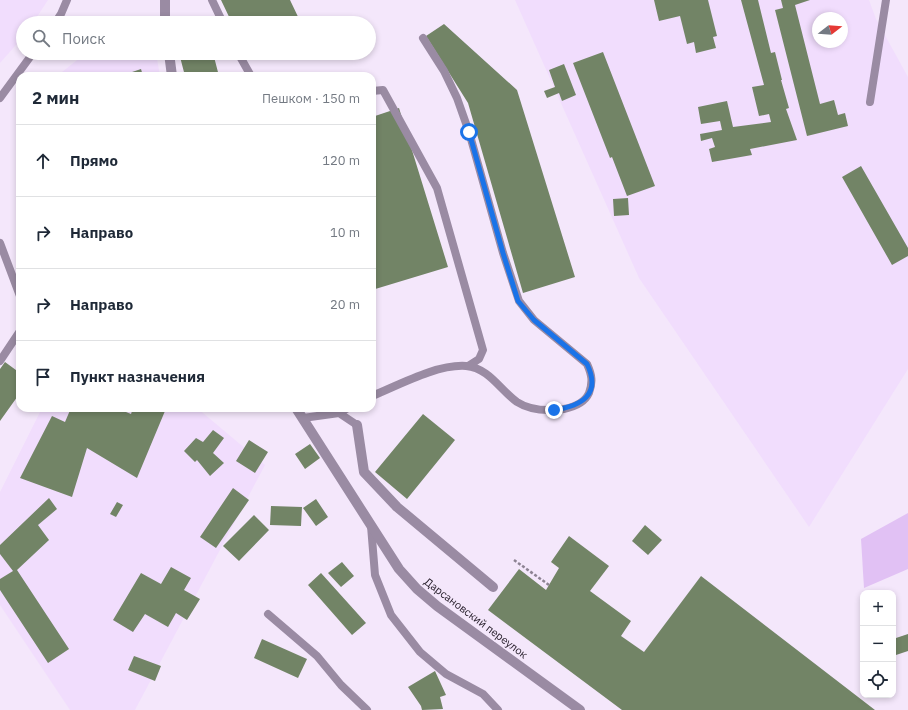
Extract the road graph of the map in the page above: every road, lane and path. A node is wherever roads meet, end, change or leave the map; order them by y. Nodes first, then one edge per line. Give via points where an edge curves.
1 (67, 0) edge
2 (165, 0) edge
3 (212, 0) edge
4 (886, 0) edge
5 (60, 16) edge
6 (165, 16) edge
7 (220, 16) edge
8 (423, 38) dead end
9 (28, 60) edge
10 (170, 60) edge
11 (242, 60) edge
12 (19, 72) edge
13 (171, 72) edge
14 (249, 72) edge
15 (16, 76) edge
16 (376, 91) edge
17 (0, 98) edge
18 (870, 102) dead end
19 (0, 243) edge
20 (16, 285) edge
21 (16, 337) edge
22 (0, 361) edge
23 (468, 366) junction
24 (376, 394) edge
25 (299, 412) edge
26 (339, 413) joint
27 (303, 418) junction
28 (357, 425) joint
29 (371, 525) junction
30 (514, 560) dead end
31 (549, 585) dead end
32 (493, 587) dead end
33 (268, 614) dead end
34 (366, 710) edge
35 (498, 710) edge
36 (580, 710) edge

1 - 5 lane
2 - 6 street
3 - 7 lane
4 - 18 lane
8 - 23 lane via 444,71 457,98 518,301 534,320 587,364 592,374 592,385 587,397 580,403 554,410 537,409 518,402 484,371
9 - 12 lane
10 - 13 street
11 - 14 lane
15 - 17 lane
16 - 23 lane via 383,90 437,188 483,350 479,359
19 - 20 lane
21 - 22 lane
23 - 24 lane via 451,366
25 - 27 street, Дарсановский переулок
26 - 27 lane
26 - 28 lane
27 - 29 street, Дарсановский переулок
28 - 32 street via 364,472 397,507
29 - 35 lane via 375,575 391,615 420,652 446,674 483,694
29 - 36 street, Дарсановский переулок via 399,569 417,589
30 - 31 path
33 - 34 lane via 317,656

